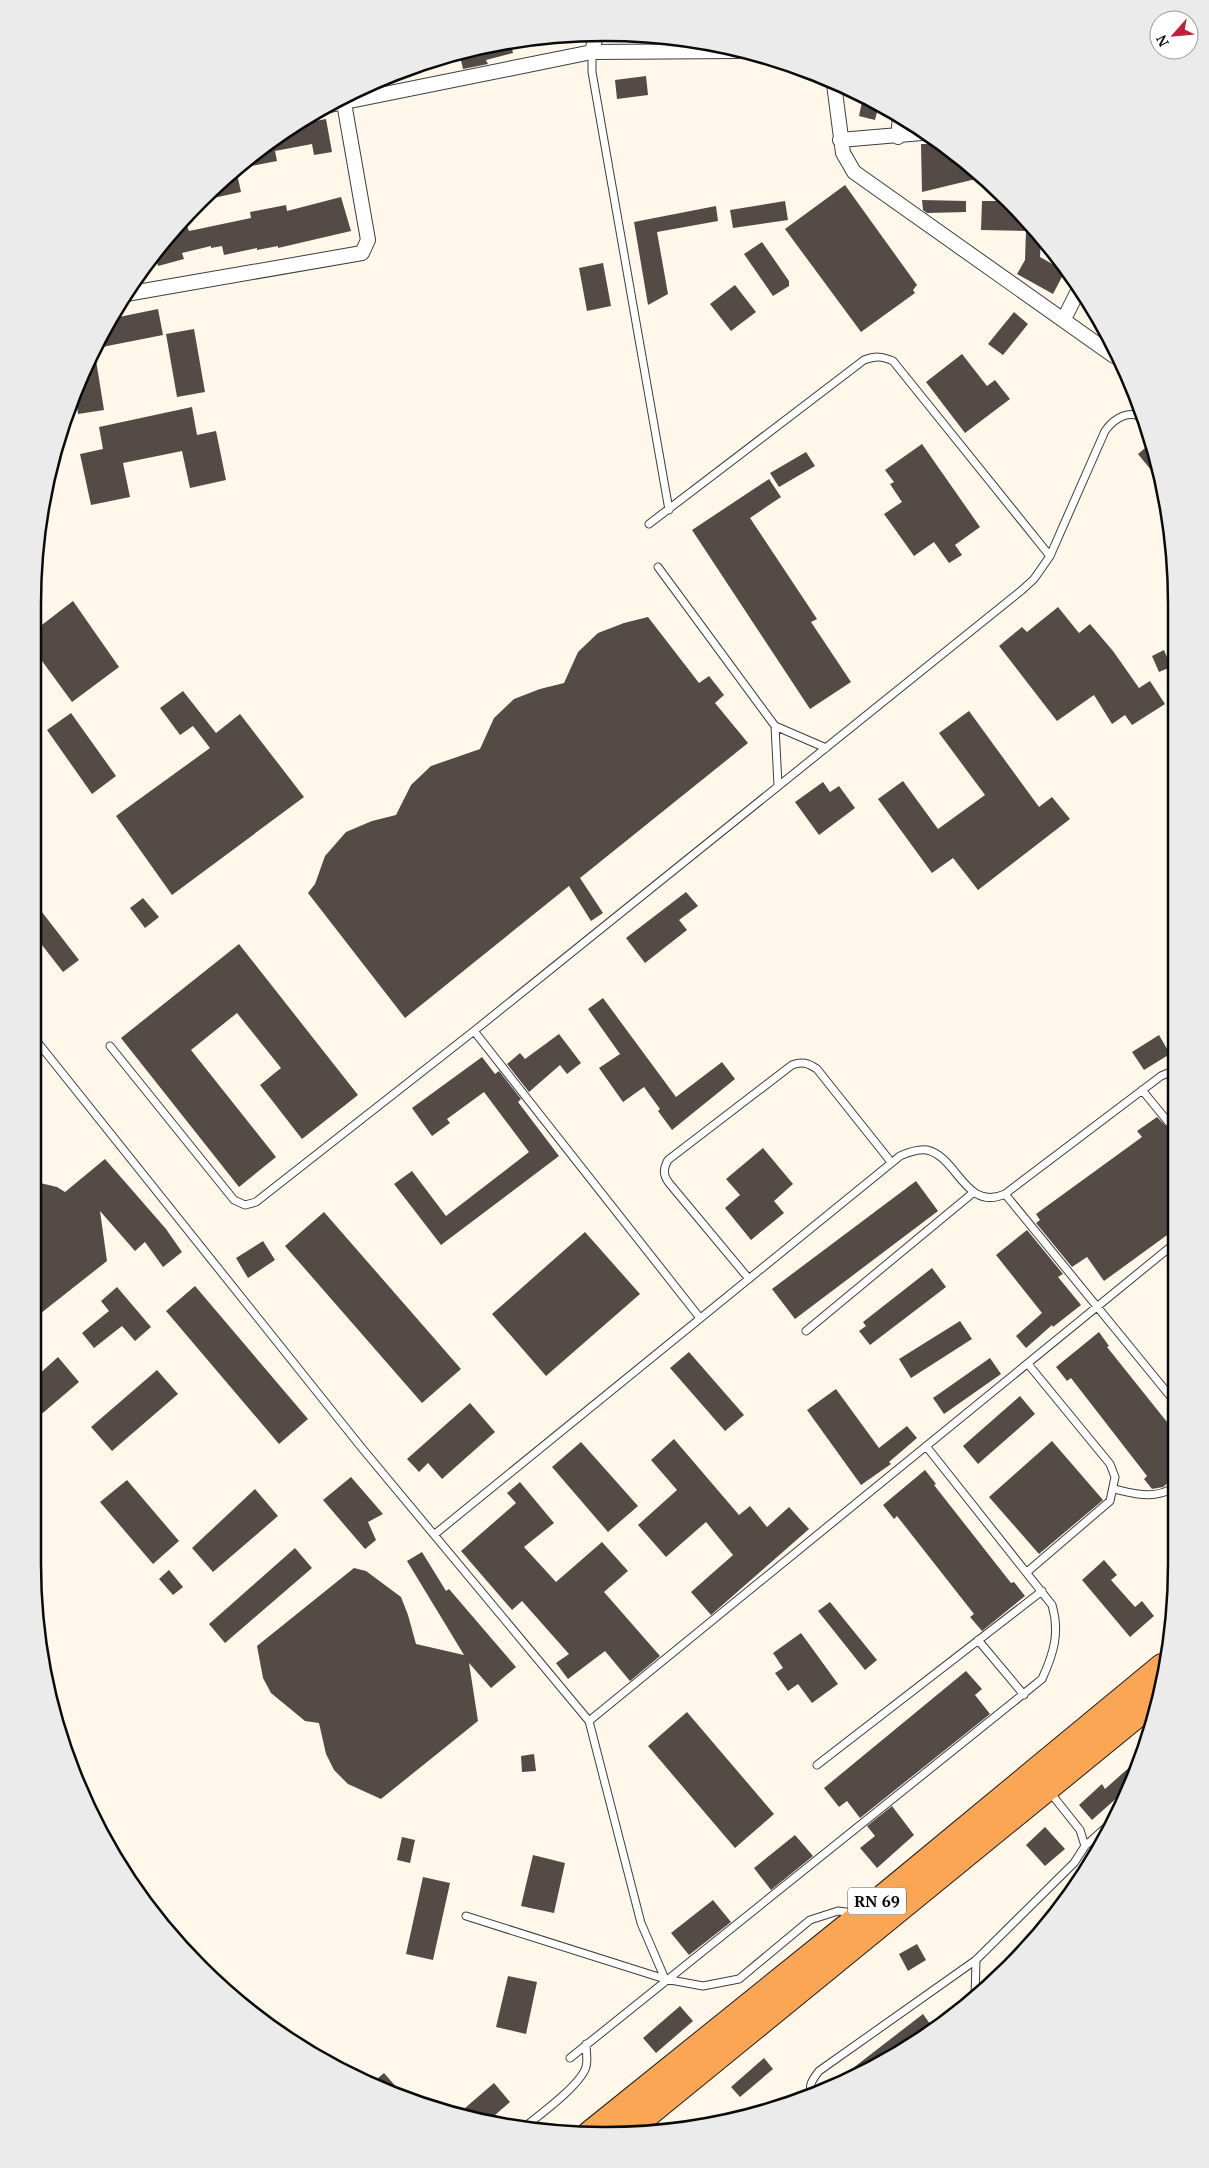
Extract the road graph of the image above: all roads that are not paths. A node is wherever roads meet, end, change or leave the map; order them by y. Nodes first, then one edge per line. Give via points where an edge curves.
1 (595, 41) edge
2 (682, 47) edge
3 (592, 52) junction
4 (835, 90) edge
5 (360, 97) edge
6 (345, 105) edge
7 (899, 125) edge
8 (914, 134) edge
9 (898, 137) junction
10 (840, 140) junction
11 (136, 292) edge
12 (1075, 296) edge
13 (1064, 319) junction
14 (1108, 352) edge
15 (1135, 415) edge
16 (669, 510) junction
17 (649, 524) dead end
18 (1050, 556) junction
19 (658, 567) dead end
20 (775, 726) junction
21 (826, 748) junction
22 (778, 786) junction
23 (474, 1031) junction
24 (110, 1046) dead end
25 (41, 1047) edge
26 (1168, 1074) edge
27 (1142, 1090) junction
28 (1168, 1122) edge
29 (891, 1162) junction
30 (974, 1192) junction
31 (1005, 1194) junction
32 (1168, 1249) edge
33 (749, 1279) junction
34 (1098, 1307) junction
35 (700, 1318) junction
36 (806, 1330) dead end
37 (1028, 1364) junction
38 (1168, 1393) edge
39 (926, 1446) junction
40 (1114, 1489) junction
41 (1168, 1490) edge
42 (435, 1534) junction
43 (1027, 1572) junction
44 (1042, 1591) junction
45 (978, 1640) junction
46 (1158, 1670) edge
47 (1024, 1695) junction
48 (1150, 1705) edge
49 (589, 1720) junction
50 (817, 1765) dead end
51 (1047, 1788) junction
52 (1098, 1834) edge
53 (1085, 1846) junction
54 (862, 1914) junction
55 (466, 1916) dead end
56 (976, 1960) junction
57 (665, 1979) junction
58 (975, 1988) edge
59 (586, 2044) junction
60 (570, 2058) dead end
61 (810, 2088) edge
62 (531, 2122) edge
63 (634, 2126) edge
64 (598, 2127) edge

1 - 3 street
2 - 3 street
3 - 5 street
3 - 16 lane via 592,72
4 - 10 street
6 - 11 street via 368,240 362,253
7 - 9 street
8 - 9 street
9 - 10 street
10 - 13 street via 854,172
12 - 13 street
13 - 14 street
15 - 18 lane via 1121,416 1105,431
16 - 17 lane
16 - 18 lane via 864,360 873,356 883,357 893,361
18 - 21 lane via 1022,590
19 - 20 lane
20 - 21 lane
20 - 22 lane
21 - 22 lane
22 - 23 lane
23 - 24 lane via 256,1202 245,1205 234,1200
23 - 35 lane
25 - 42 lane via 361,1447
26 - 27 lane
27 - 28 lane
27 - 31 lane
29 - 30 lane via 914,1150 928,1150 939,1156
29 - 33 lane
29 - 33 lane via 817,1069 799,1062 668,1160 664,1176
30 - 31 lane via 988,1199
30 - 36 lane
31 - 34 lane
32 - 34 lane
33 - 35 lane
34 - 37 lane
34 - 38 lane
35 - 42 lane
37 - 39 lane
37 - 40 lane via 1110,1464 1115,1477
39 - 43 lane
39 - 49 lane
40 - 41 lane via 1144,1496 1156,1496
40 - 43 lane via 1110,1501
42 - 49 lane
43 - 44 lane
44 - 45 lane
44 - 47 lane via 1057,1620 1057,1638 1042,1679
45 - 47 lane
45 - 50 lane
46 - 54 highway, RN 69
47 - 57 lane
48 - 51 highway, RN 69
49 - 57 lane via 641,1923
51 - 53 lane via 1080,1830
51 - 63 highway, RN 69
52 - 53 lane
53 - 56 lane via 1074,1863
54 - 57 lane via 838,1911 810,1920 739,1978 703,1986
54 - 64 highway, RN 69
55 - 57 lane
56 - 58 lane
56 - 61 lane via 819,2071
57 - 59 lane
59 - 60 lane
59 - 62 lane via 586,2067 577,2080

